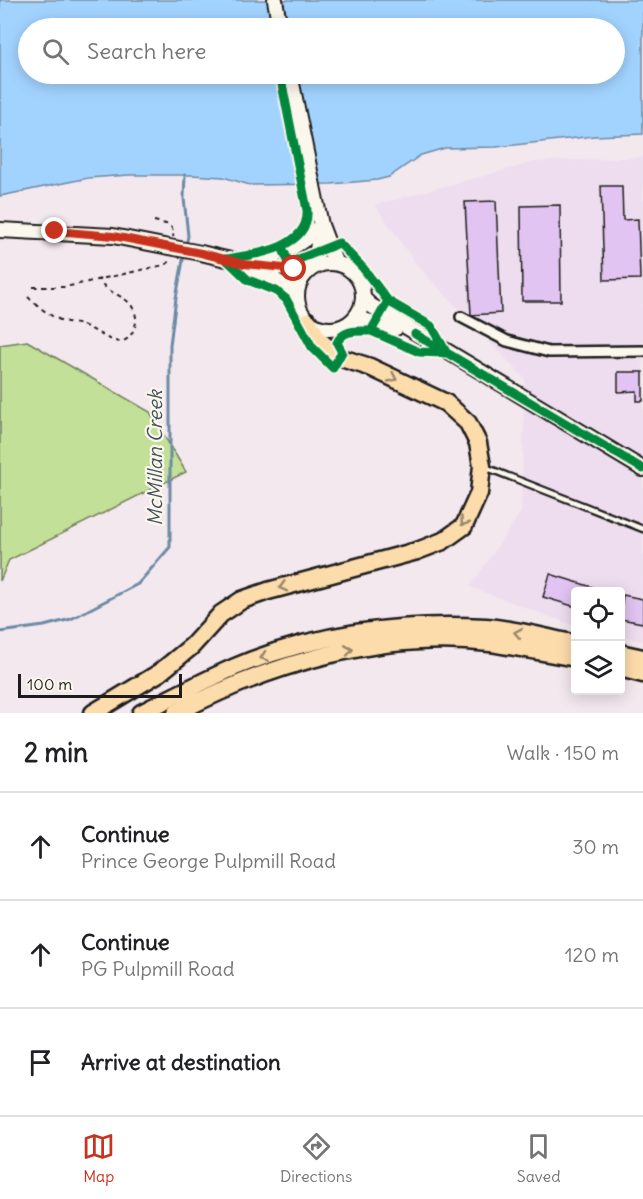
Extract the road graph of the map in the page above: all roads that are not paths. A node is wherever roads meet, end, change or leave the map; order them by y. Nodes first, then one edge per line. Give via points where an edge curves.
1 (275, 0) edge
2 (278, 18) edge
3 (292, 84) edge
4 (321, 225) junction
5 (0, 230) edge
6 (335, 262) junction
7 (244, 264) junction
8 (311, 268) junction
9 (297, 292) junction
10 (364, 299) junction
11 (461, 317) dead end
12 (356, 318) junction
13 (308, 321) junction
14 (415, 334) junction
15 (643, 351) edge
16 (483, 466) junction
17 (643, 469) edge
18 (643, 529) edge
19 (571, 643) edge
20 (625, 654) edge
21 (571, 657) edge
22 (643, 658) edge
23 (625, 669) edge
24 (643, 674) edge
25 (93, 713) edge
26 (141, 713) edge
27 (177, 713) edge

1 - 2 main road
3 - 4 main road
4 - 6 main road
4 - 7 main road via 305,241 280,254
4 - 8 main road
5 - 7 main road, bridge via 113,236
6 - 8 main road
6 - 10 main road via 359,277
7 - 8 main road
7 - 9 main road
8 - 9 main road via 299,282
9 - 13 main road via 297,303
10 - 12 main road
10 - 14 main road
11 - 15 street via 507,341 549,352
12 - 13 main road via 327,329
12 - 14 main road
13 -> 16 highway via 318,339 338,357 370,367 446,403 468,423
14 - 17 main road
16 - 18 lane
16 -> 25 highway via 479,493 464,526 443,541 242,600 221,614 192,646 159,673
19 -> 26 highway via 488,627 425,626 344,634 237,666
20 - 22 highway
27 -> 21 highway via 243,682 348,650 436,641 488,643
23 - 24 highway

